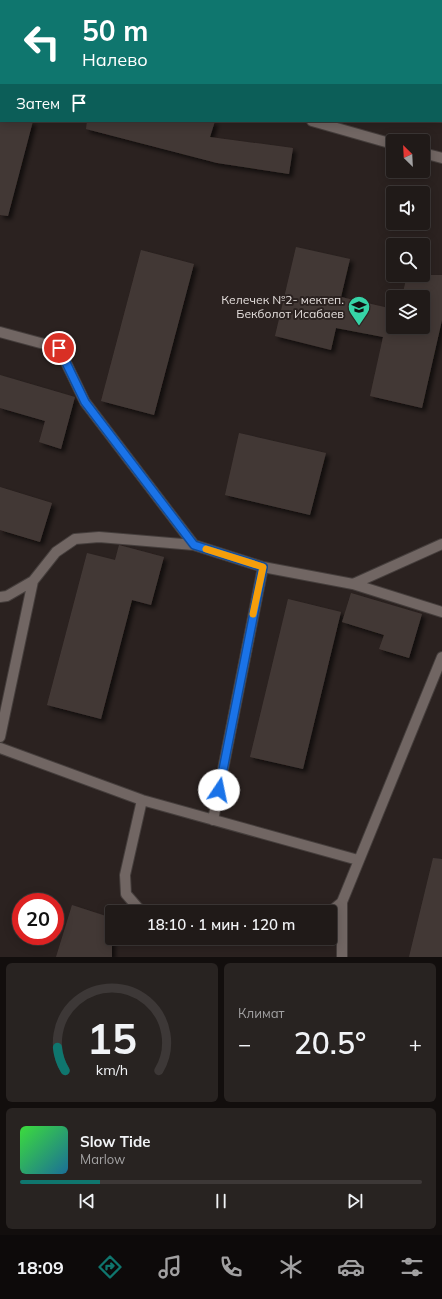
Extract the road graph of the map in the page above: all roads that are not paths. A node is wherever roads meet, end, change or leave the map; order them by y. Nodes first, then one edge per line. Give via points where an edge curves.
1 (316, 122) edge
2 (386, 142) edge
3 (430, 155) edge
4 (442, 158) edge
5 (0, 332) edge
6 (442, 544) edge
7 (194, 545) junction
8 (263, 567) junction
9 (33, 581) junction
10 (353, 584) junction
11 (0, 597) edge
12 (442, 612) edge
13 (442, 656) edge
14 (0, 737) edge
15 (0, 748) edge
16 (142, 800) junction
17 (213, 820) junction
18 (358, 860) junction
19 (342, 902) junction
20 (136, 905) edge
21 (337, 906) edge
22 (342, 957) edge

1 - 2 street
3 - 4 street
5 - 7 street via 59,348 85,402
6 - 10 street
7 - 8 street
7 - 9 street via 99,537 75,540 56,552
8 - 10 street
8 - 17 street
9 - 11 street via 7,596
9 - 14 street
10 - 12 street
13 - 18 street
15 - 16 street
16 - 17 street
16 - 20 street via 125,875 126,894
17 - 18 street
18 - 19 street
19 - 21 street
19 - 22 street

